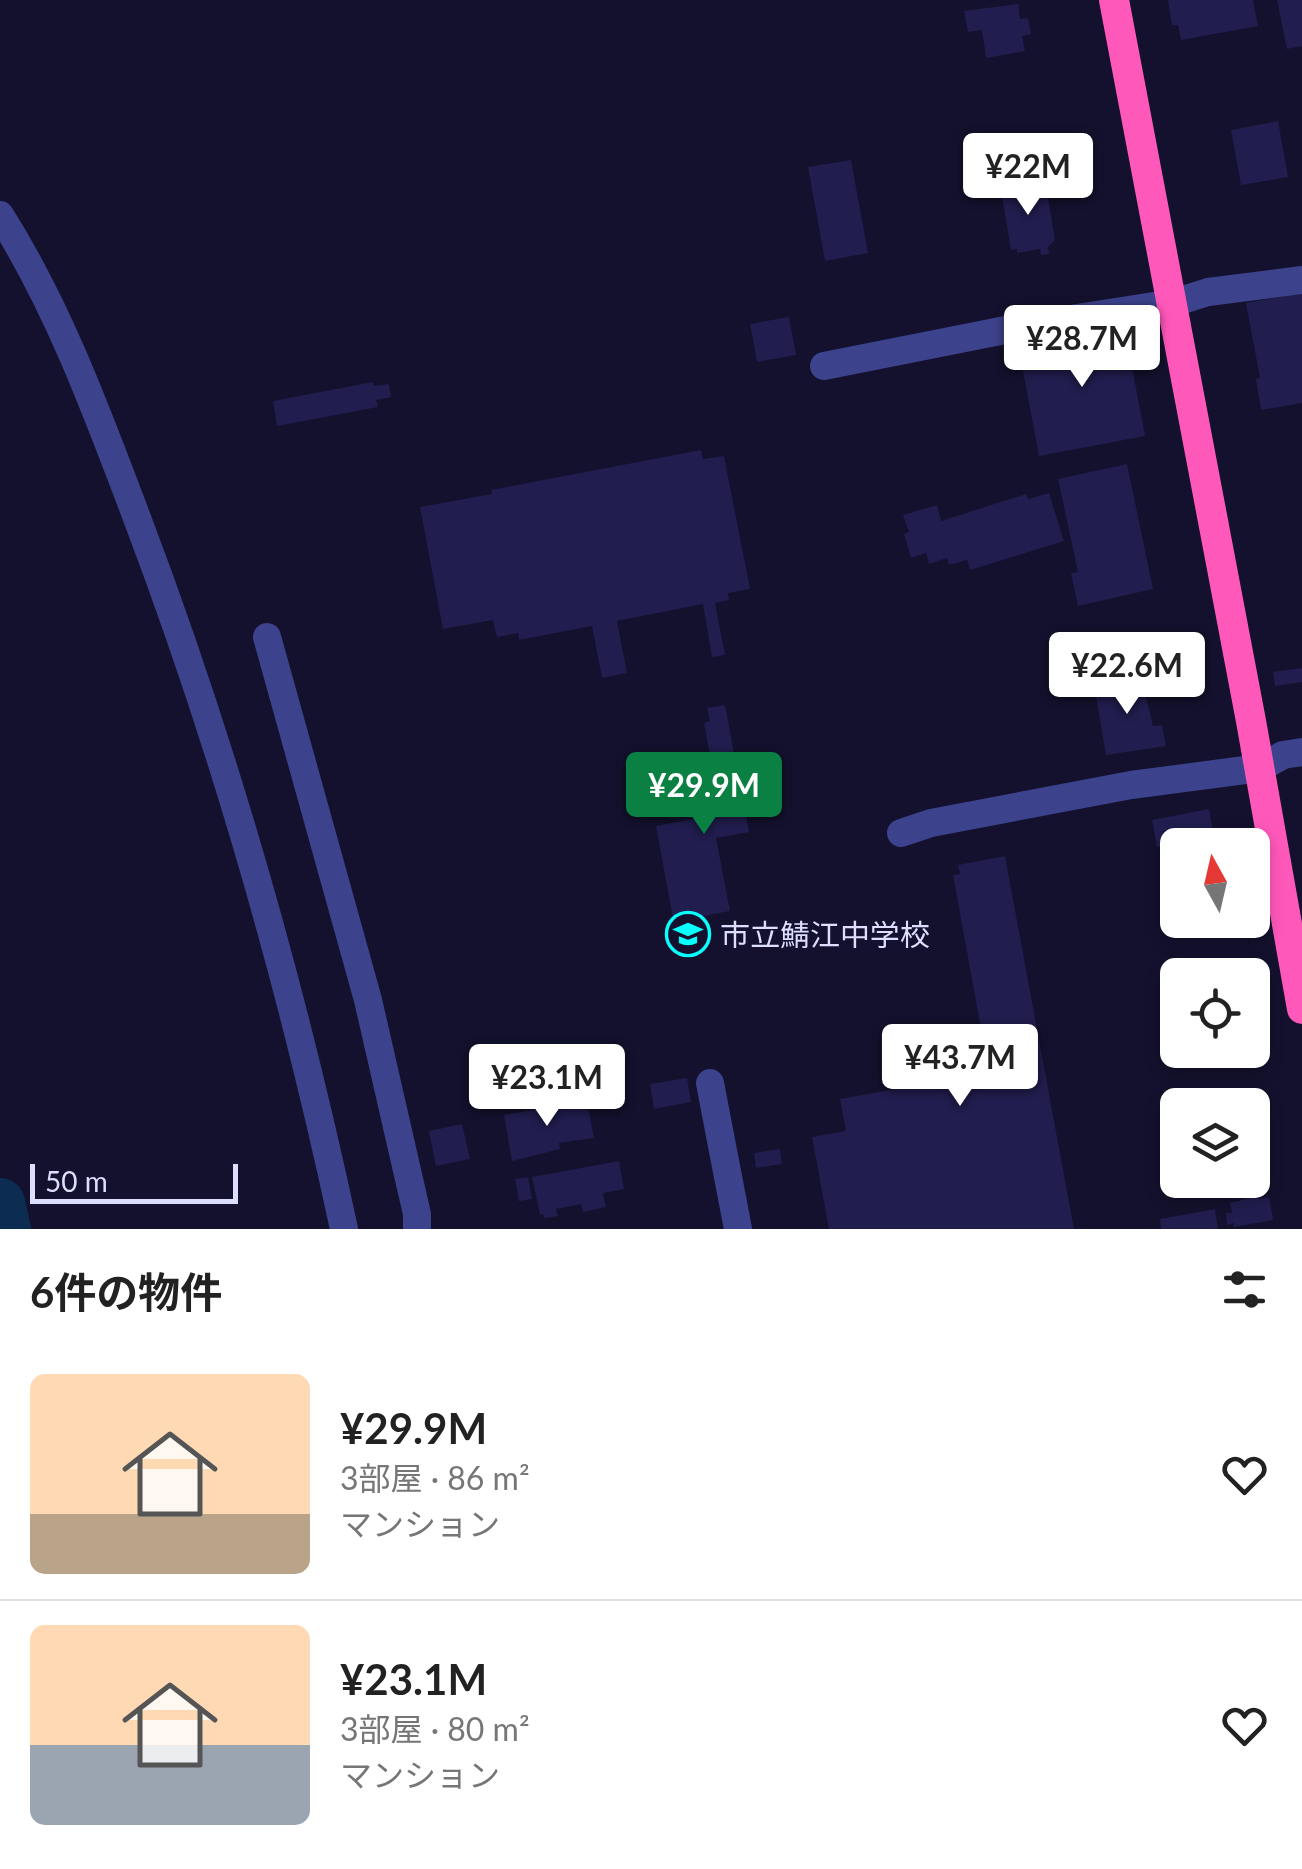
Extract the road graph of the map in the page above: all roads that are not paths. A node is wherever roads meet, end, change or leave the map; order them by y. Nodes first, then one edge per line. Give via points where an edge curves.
1 (1114, 0) edge
2 (0, 215) edge
3 (1302, 280) edge
4 (1173, 303) junction
5 (824, 366) dead end
6 (267, 637) dead end
7 (1302, 752) edge
8 (1260, 768) junction
9 (901, 833) dead end
10 (1302, 1009) edge
11 (710, 1083) dead end
12 (344, 1229) edge
13 (416, 1229) edge
14 (738, 1229) edge

1 - 4 highway
2 - 12 street via 61,329 184,642 286,980
3 - 4 street
4 - 5 street
4 - 8 highway
6 - 13 street via 368,1000
7 - 8 street
8 - 9 street via 1131,785
8 - 10 highway
11 - 14 street

